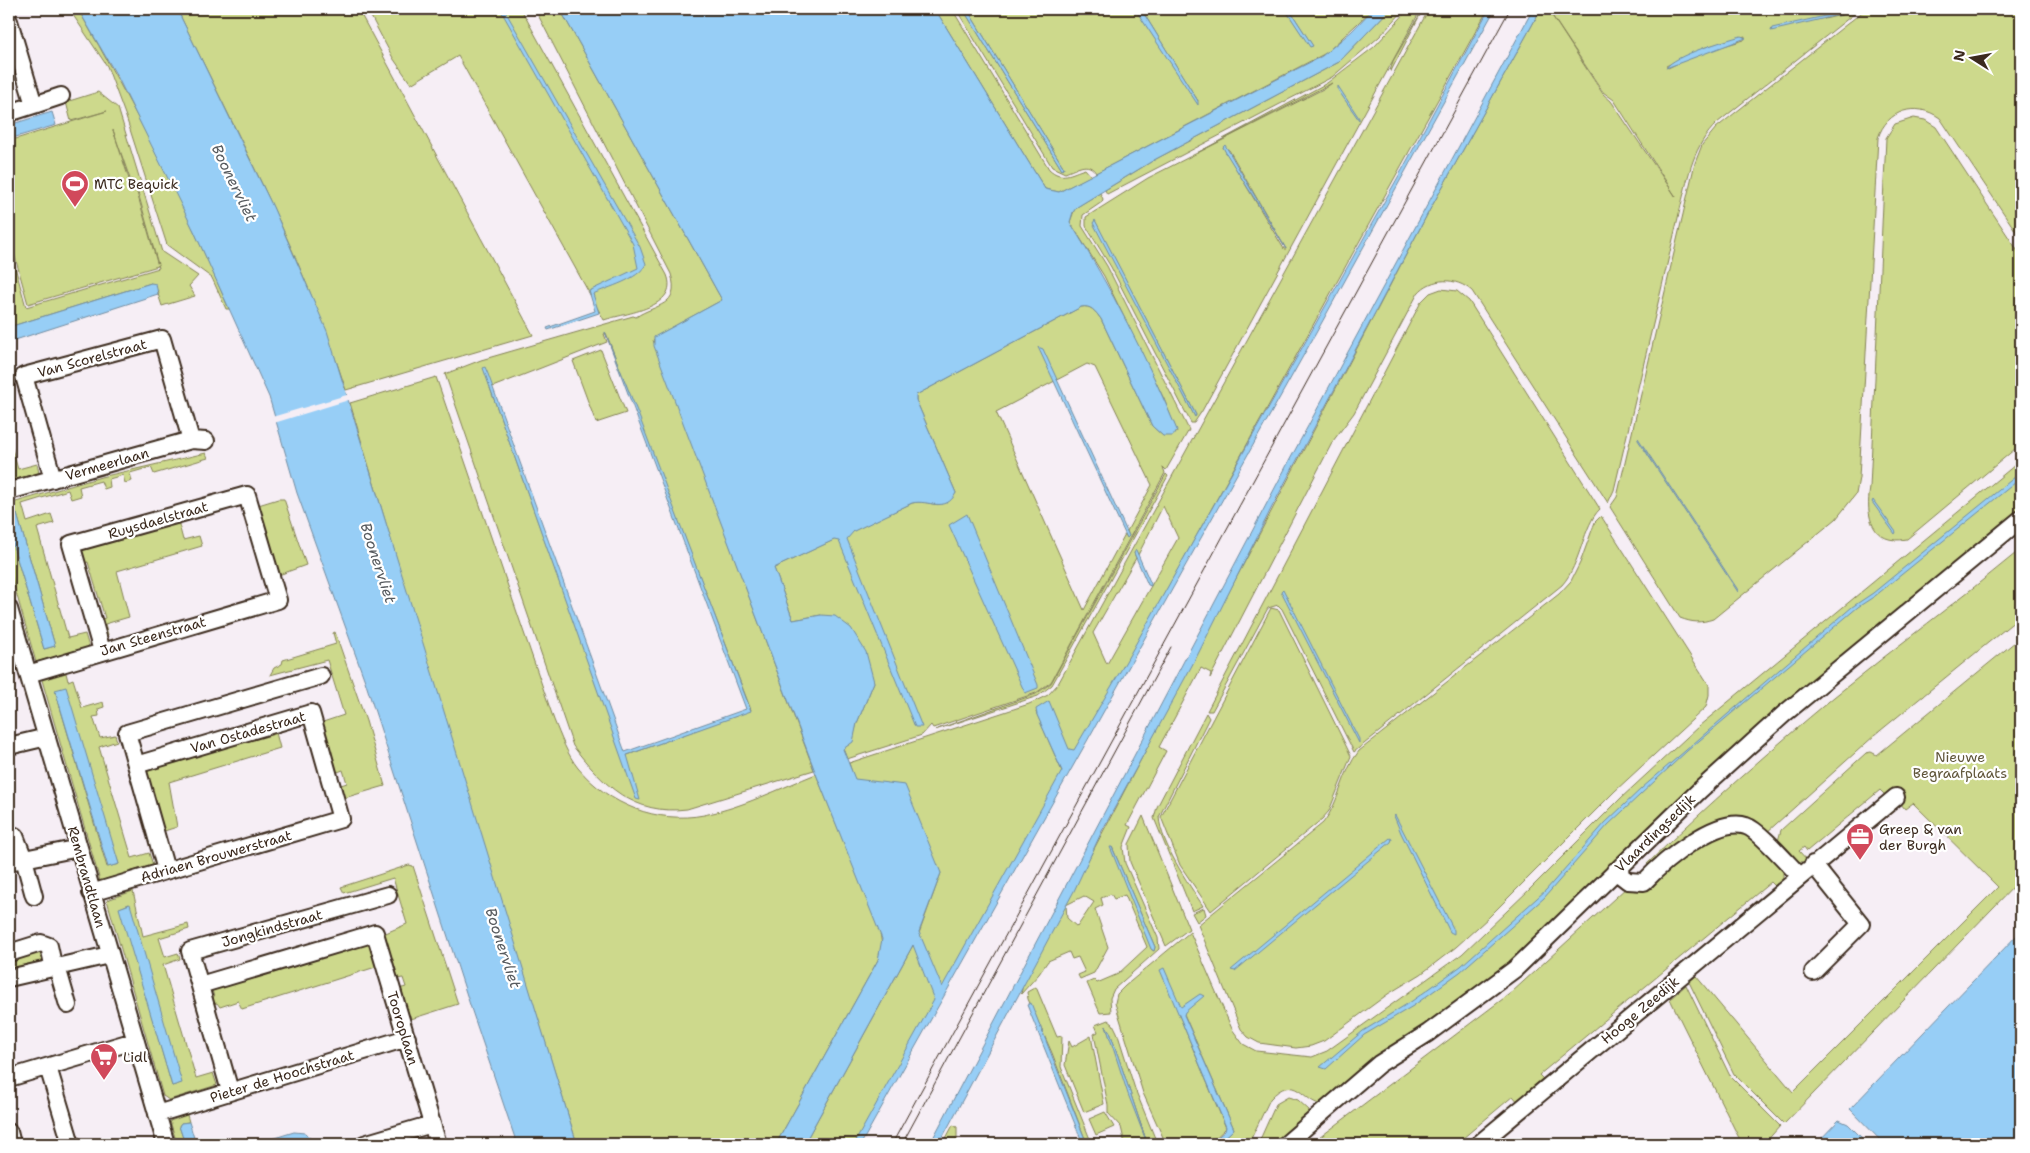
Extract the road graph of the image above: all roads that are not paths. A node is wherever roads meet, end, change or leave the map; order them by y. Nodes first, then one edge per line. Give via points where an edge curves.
1 (9, 21) edge
2 (61, 96) dead end
3 (34, 105) junction
4 (9, 113) edge
5 (199, 440) joint
6 (53, 479) junction
7 (9, 491) edge
8 (2021, 519) edge
9 (278, 600) joint
10 (9, 608) edge
11 (12, 629) edge
12 (102, 651) junction
13 (28, 674) junction
14 (322, 676) dead end
15 (47, 737) junction
16 (9, 746) edge
17 (136, 765) junction
18 (1896, 796) dead end
19 (341, 819) joint
20 (9, 838) edge
21 (79, 848) junction
22 (16, 861) edge
23 (1813, 864) junction
24 (1621, 866) junction
25 (166, 870) junction
26 (1800, 876) junction
27 (91, 893) junction
28 (388, 895) dead end
29 (34, 896) dead end
30 (9, 953) edge
31 (109, 954) junction
32 (56, 968) junction
33 (1813, 972) dead end
34 (9, 978) edge
35 (200, 985) junction
36 (68, 1005) dead end
37 (406, 1038) junction
38 (134, 1041) junction
39 (48, 1066) junction
40 (9, 1078) edge
41 (230, 1091) junction
42 (157, 1114) junction
43 (432, 1124) junction
44 (9, 1132) edge
45 (12, 1144) edge
46 (71, 1144) edge
47 (166, 1144) edge
48 (364, 1144) edge
49 (438, 1144) edge
50 (1286, 1144) edge
51 (1479, 1144) edge

1 - 3 street
2 - 3 street
3 - 4 street
5 - 6 street, Vermeerlaan
5 - 6 street, Van Scorelstraat via 162,339 24,376
6 - 7 street, Vermeerlaan
8 - 24 street, Vlaardingsedijk via 1784,714
9 - 12 street, Jan Steenstraat
9 - 12 street, Ruysdaelstraat via 247,495 72,544
10 - 11 street, Rembrandtlaan
11 - 13 street, Rembrandtlaan
12 - 13 street, Jan Steenstraat
13 - 15 street, Rembrandtlaan
14 - 17 street via 127,734
15 - 16 street
15 - 21 street, Rembrandtlaan
17 - 19 street, Van Ostadestraat via 311,713
17 - 25 street
18 - 23 street, Hooge Zeedijk
19 - 25 street, Adriaen Brouwerstraat
20 - 22 street via 16,836
21 - 22 street
21 - 27 street, Rembrandtlaan
22 - 29 street
23 - 26 street, Hooge Zeedijk
23 - 33 street via 1861,924
24 - 26 street via 1628,881 1644,882 1697,839 1728,824 1754,830
24 - 50 street, Vlaardingsedijk via 1515,969 1428,1033 1379,1064
25 - 27 street, Adriaen Brouwerstraat
26 - 51 street, Hooge Zeedijk
27 - 31 street, Rembrandtlaan
28 - 35 street, Jongkindstraat via 190,951
30 - 32 street via 41,943 49,946
31 - 32 street
31 - 38 street, Rembrandtlaan
32 - 34 street
32 - 36 street
35 - 37 street, Tooroplaan via 375,933
35 - 41 street, Jongkindstraat
37 - 41 street, Pieter de Hoochstraat
37 - 43 street, Tooroplaan
38 - 39 street
38 - 42 street, Rembrandtlaan
39 - 40 street
39 - 46 street
41 - 42 street, Pieter de Hoochstraat
42 - 47 street, Rembrandtlaan
43 - 48 street
43 - 49 street, Tooroplaan
44 - 45 street

